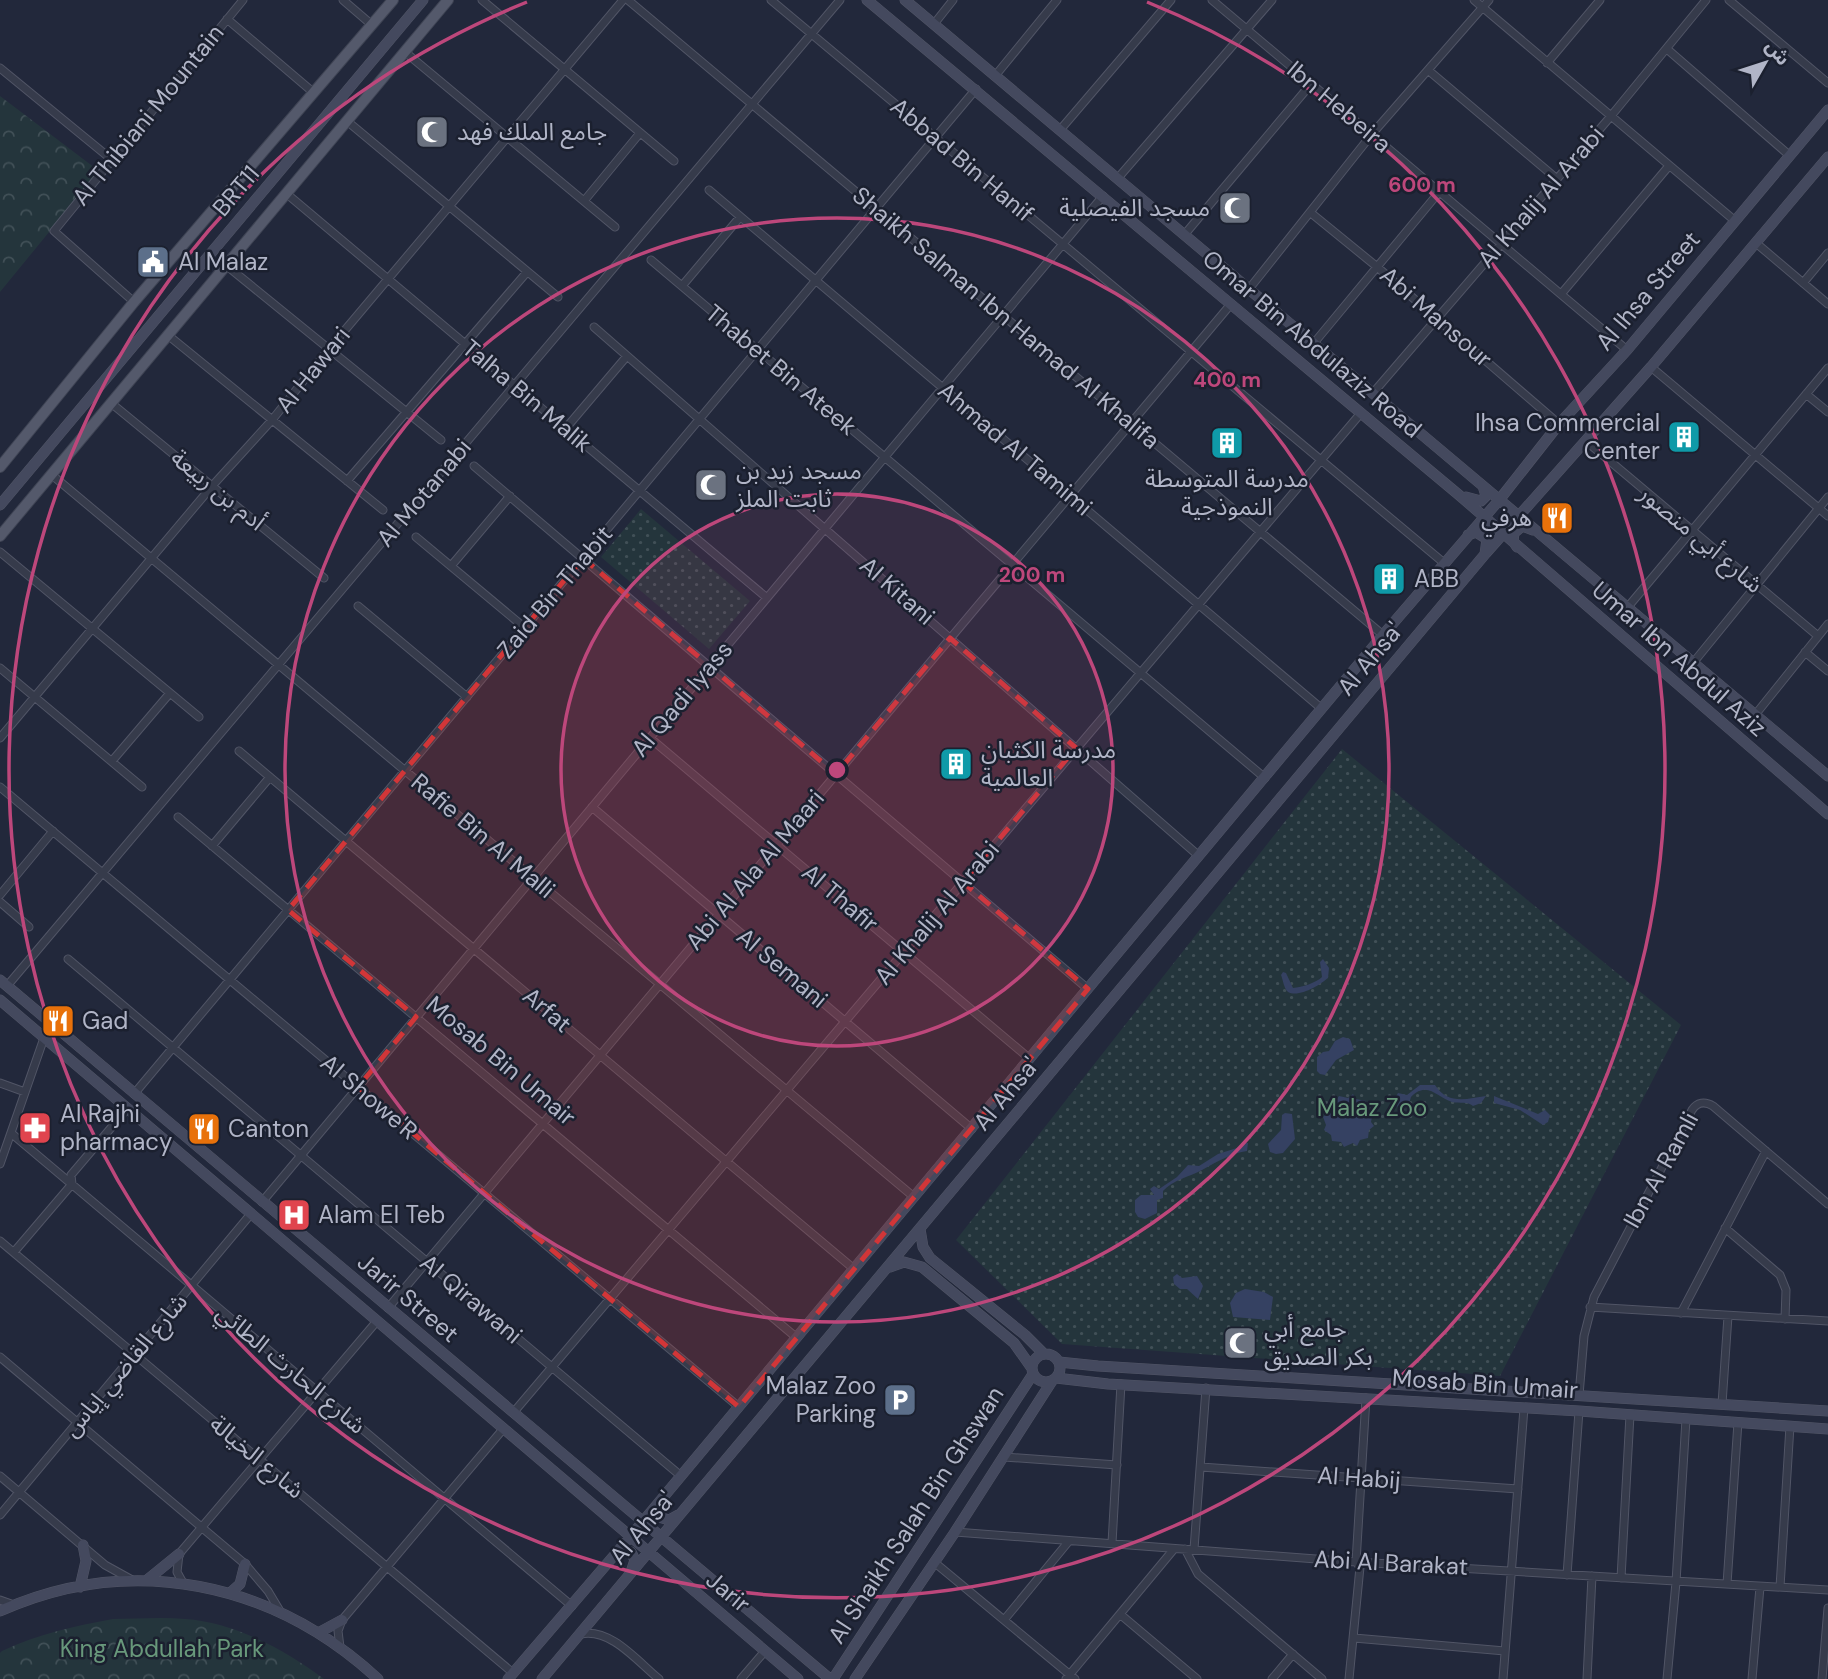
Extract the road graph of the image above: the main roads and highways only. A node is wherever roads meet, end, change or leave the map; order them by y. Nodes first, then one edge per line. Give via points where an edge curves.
1 (393, 0) edge
2 (423, 0) edge
3 (448, 0) edge
4 (867, 0) edge
5 (905, 0) edge
6 (1828, 110) edge
7 (1828, 157) edge
8 (0, 467) edge
9 (1479, 482) junction
10 (1512, 482) junction
11 (1459, 495) junction
12 (1500, 499) junction
13 (1531, 501) junction
14 (0, 505) edge
15 (1519, 515) junction
16 (1483, 517) junction
17 (1539, 533) junction
18 (1468, 535) junction
19 (1502, 535) junction
20 (0, 536) edge
21 (1518, 548) junction
22 (1485, 554) junction
23 (1828, 776) edge
24 (1828, 814) edge
25 (4, 983) edge
26 (0, 1000) edge
27 (920, 1229) junction
28 (930, 1258) junction
29 (922, 1266) junction
30 (886, 1269) junction
31 (1044, 1354) junction
32 (1059, 1362) junction
33 (1032, 1371) junction
34 (1054, 1379) junction
35 (1686, 1402) junction
36 (1828, 1411) edge
37 (1686, 1419) junction
38 (1828, 1429) edge
39 (662, 1499) junction
40 (625, 1507) junction
41 (680, 1514) junction
42 (612, 1521) junction
43 (643, 1522) junction
44 (630, 1537) junction
45 (662, 1537) junction
46 (83, 1545) road end
47 (917, 1551) junction
48 (679, 1552) junction
49 (649, 1553) junction
50 (178, 1554) road end
51 (612, 1559) junction
52 (935, 1560) junction
53 (245, 1564) road end
54 (907, 1566) junction
55 (666, 1567) junction
56 (630, 1576) junction
57 (924, 1578) junction
58 (147, 1580) junction
59 (80, 1587) junction
60 (230, 1593) junction
61 (0, 1611) edge
62 (342, 1620) road end
63 (318, 1633) junction
64 (511, 1676) edge
65 (378, 1679) edge
66 (542, 1679) edge
67 (798, 1679) edge
68 (832, 1679) edge
69 (855, 1679) edge

1 - 8 main road via 134,302
2 - 14 main road, BRT11
3 - 20 main road
4 - 11 main road, Omar Bin Abdulaziz Road
5 - 9 main road, Omar Bin Abdulaziz Road
6 - 10 main road, Al Ihsa Street
7 - 13 main road, Al Ihsa Street
9 - 11 main road via 1486,494 1481,501
9 - 12 main road, Omar Bin Abdulaziz Road
10 - 12 main road, Al Ihsa Street
10 - 13 main road via 1514,503
11 - 16 main road, Omar Bin Abdulaziz Road
12 - 15 main road, Omar Bin Abdulaziz Road
12 - 16 main road, Al Ahsa'
13 - 15 main road, Al Ihsa Street
15 - 17 main road, Umar Ibn Abdul Aziz
15 - 19 main road, Al Ihsa Street
16 - 18 main road, Al Ahsa'
16 - 19 main road, Omar Bin Abdulaziz Road
17 - 21 main road via 1519,528 1512,536
17 - 23 main road, Umar Ibn Abdul Aziz
18 - 22 main road via 1476,532 1487,539
18 - 39 main road, Al Ahsa'
19 - 21 main road, Umar Ibn Abdul Aziz
19 - 22 main road, Al Ahsa'
21 - 24 main road, Umar Ibn Abdul Aziz
22 - 27 main road, Al Ahsa'
25 - 40 main road, Jarir Street
26 - 42 main road, Jarir
27 - 28 main road
27 - 30 main road, Al Ahsa'
28 - 29 main road
28 - 31 main road, Mosab Bin Umair
29 - 30 main road via 904,1262
29 - 33 main road via 1014,1343
30 - 41 main road, Al Ahsa'
31 - 32 main road, Mosab Bin Umair
31 - 33 main road via 1037,1357
32 - 34 main road
32 - 35 main road, Mosab Bin Umair
33 - 34 main road, Mosab Bin Umair via 1039,1381
33 - 47 main road, Al Shaikh Salah Bin Ghswan
34 - 37 main road, Mosab Bin Umair
34 - 52 main road, Al Shaikh Salah Bin Ghswan
35 - 36 main road, Mosab Bin Umair
35 - 37 main road
37 - 38 main road, Mosab Bin Umair
39 - 41 main road via 662,1518
39 - 43 main road, Al Ahsa'
40 - 42 main road via 632,1517 629,1523 621,1526
40 - 43 main road, Jarir Street
41 - 45 main road, Al Ahsa'
42 - 44 main road, Jarir
43 - 44 main road, Al Ahsa'
43 - 45 main road, Jarir Street
44 - 49 main road, Jarir
44 - 51 main road
45 - 48 main road, Jarir
45 - 49 main road, Al Ahsa'
46 - 59 main road via 86,1561
47 - 52 main road via 925,1563
47 - 54 main road, Al Shaikh Salah Bin Ghswan
48 - 55 main road via 667,1547 659,1551 658,1558
48 - 68 main road, Jarir
49 - 55 main road, Jarir
49 - 56 main road, Al Ahsa'
50 - 58 main road
51 - 56 main road via 624,1550 631,1552 635,1560
51 - 64 main road
52 - 57 main road, Al Shaikh Salah Bin Ghswan
53 - 60 main road via 240,1584
54 - 57 main road via 920,1564
54 - 68 main road, Al Shaikh Salah Bin Ghswan
55 - 67 main road, Jarir
56 - 66 main road, Al Ahsa'
57 - 69 main road, Al Shaikh Salah Bin Ghswan
58 - 59 main road
58 - 60 main road
59 - 61 main road
60 - 63 main road
62 - 63 main road
63 - 65 main road

